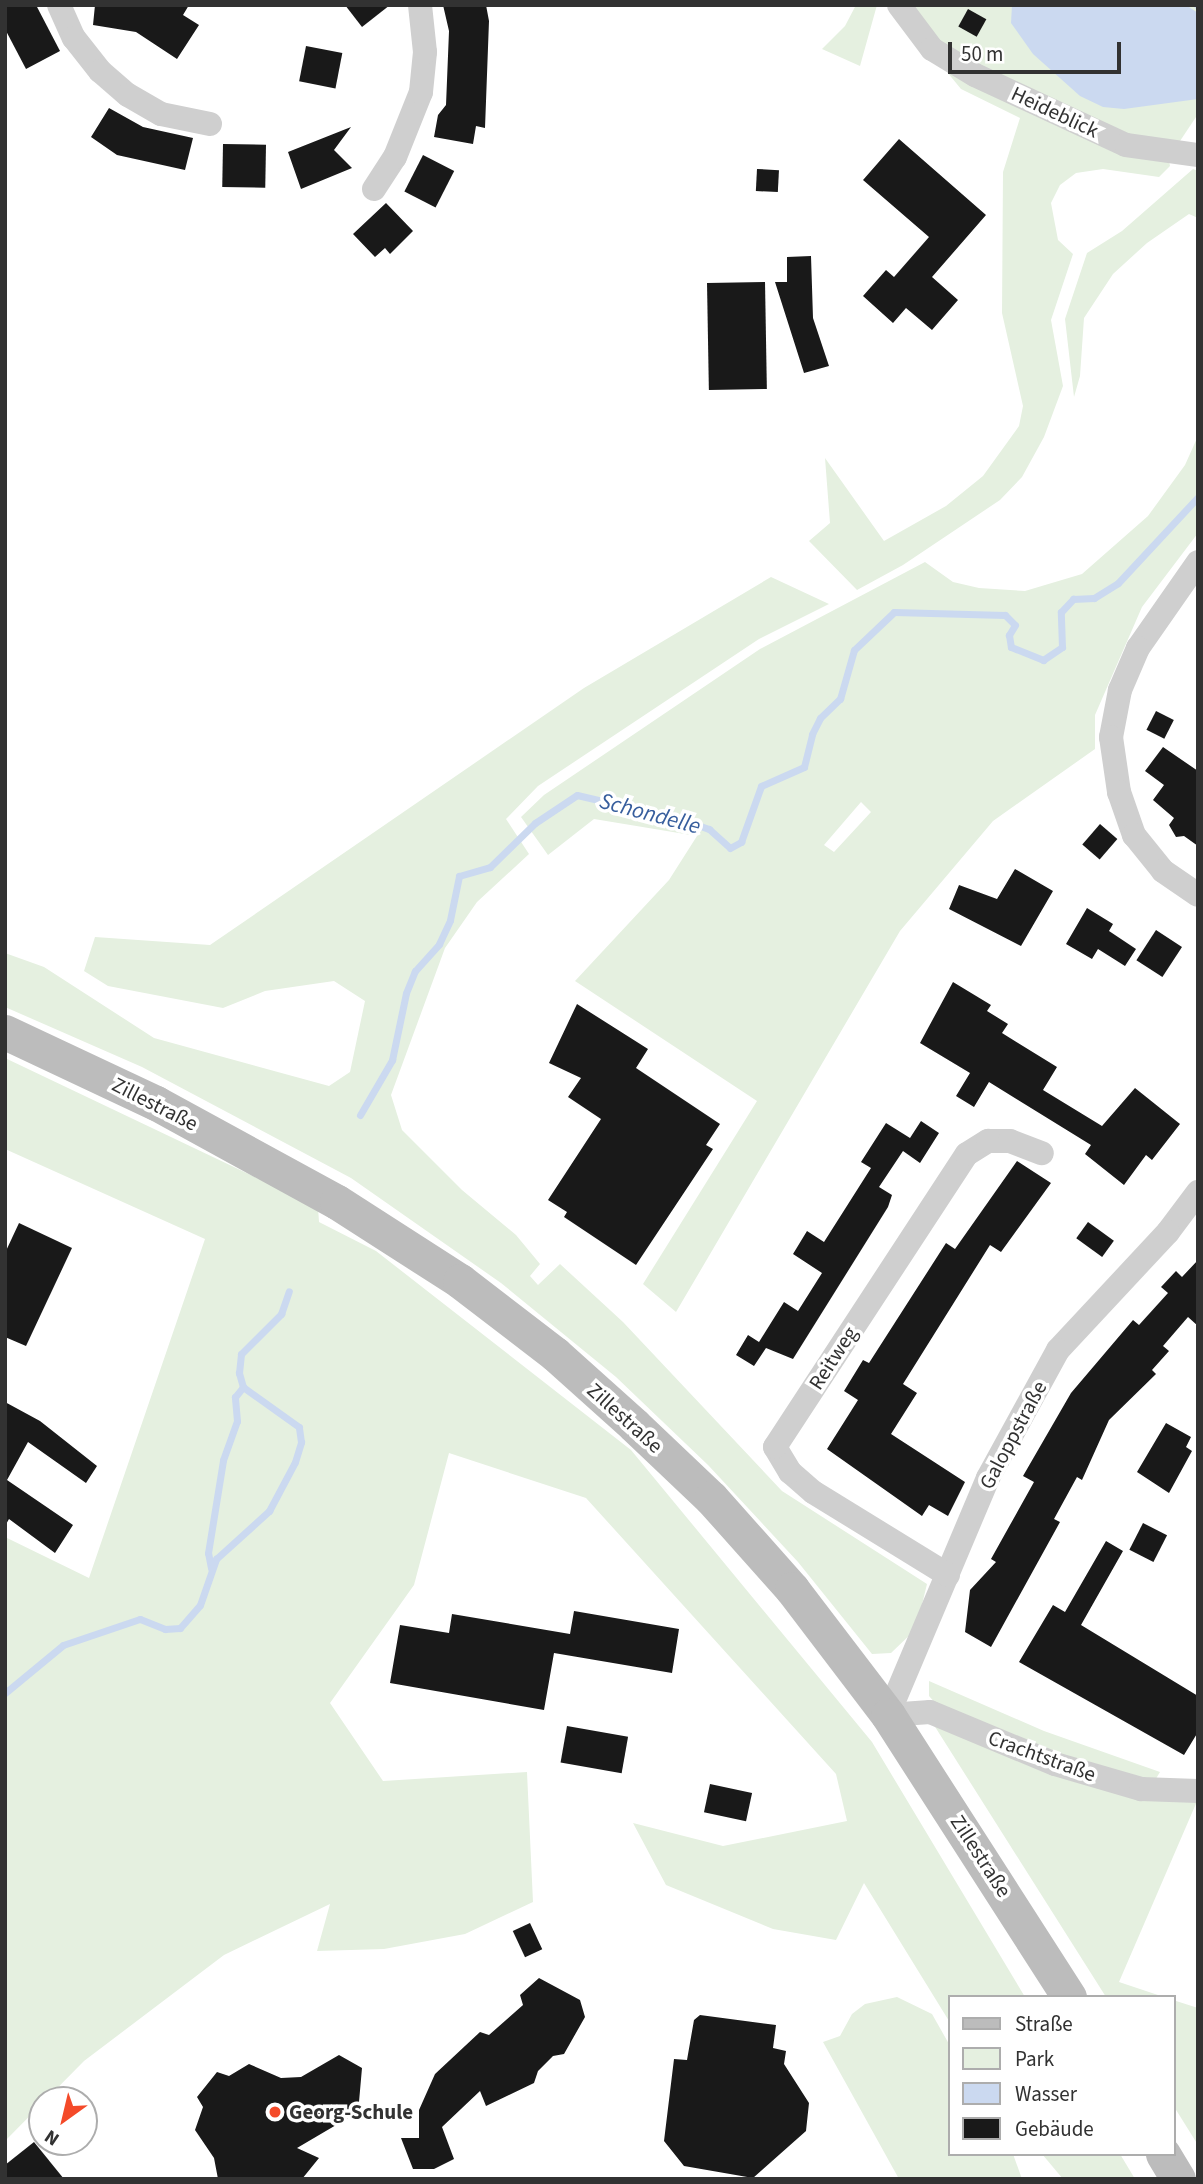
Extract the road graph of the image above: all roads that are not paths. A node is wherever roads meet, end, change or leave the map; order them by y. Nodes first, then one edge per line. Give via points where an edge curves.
1 (59, 5) edge
2 (421, 5) edge
3 (900, 5) edge
4 (210, 124) dead end
5 (1198, 155) edge
6 (374, 189) dead end
7 (1198, 562) edge
8 (1198, 895) edge
9 (5, 1032) edge
10 (1042, 1153) dead end
11 (1198, 1192) edge
12 (948, 1576) junction
13 (888, 1715) junction
14 (1198, 1791) edge
15 (1068, 1995) edge
16 (1164, 2156) edge
17 (1178, 2179) edge

1 - 4 street via 74,38 100,71 128,95 161,114
2 - 6 street via 425,52 421,92 395,157
3 - 5 street, Heideblick via 932,49 975,75 1126,145
7 - 8 street via 1138,648 1120,690 1111,737 1119,792 1134,835 1163,871
9 - 13 main road, Zillestraße via 156,1103 337,1202 460,1281 555,1354 711,1498 792,1589
10 - 12 street, Reitweg via 1010,1140 988,1141 967,1154 775,1447 790,1472 813,1492
11 - 12 street, Galoppstraße via 1168,1232 1058,1350 988,1478
12 - 13 street, Galoppstraße
13 - 14 street, Crachtstraße via 930,1712 1055,1764 1142,1789
13 - 15 main road, Zillestraße
16 - 17 main road

